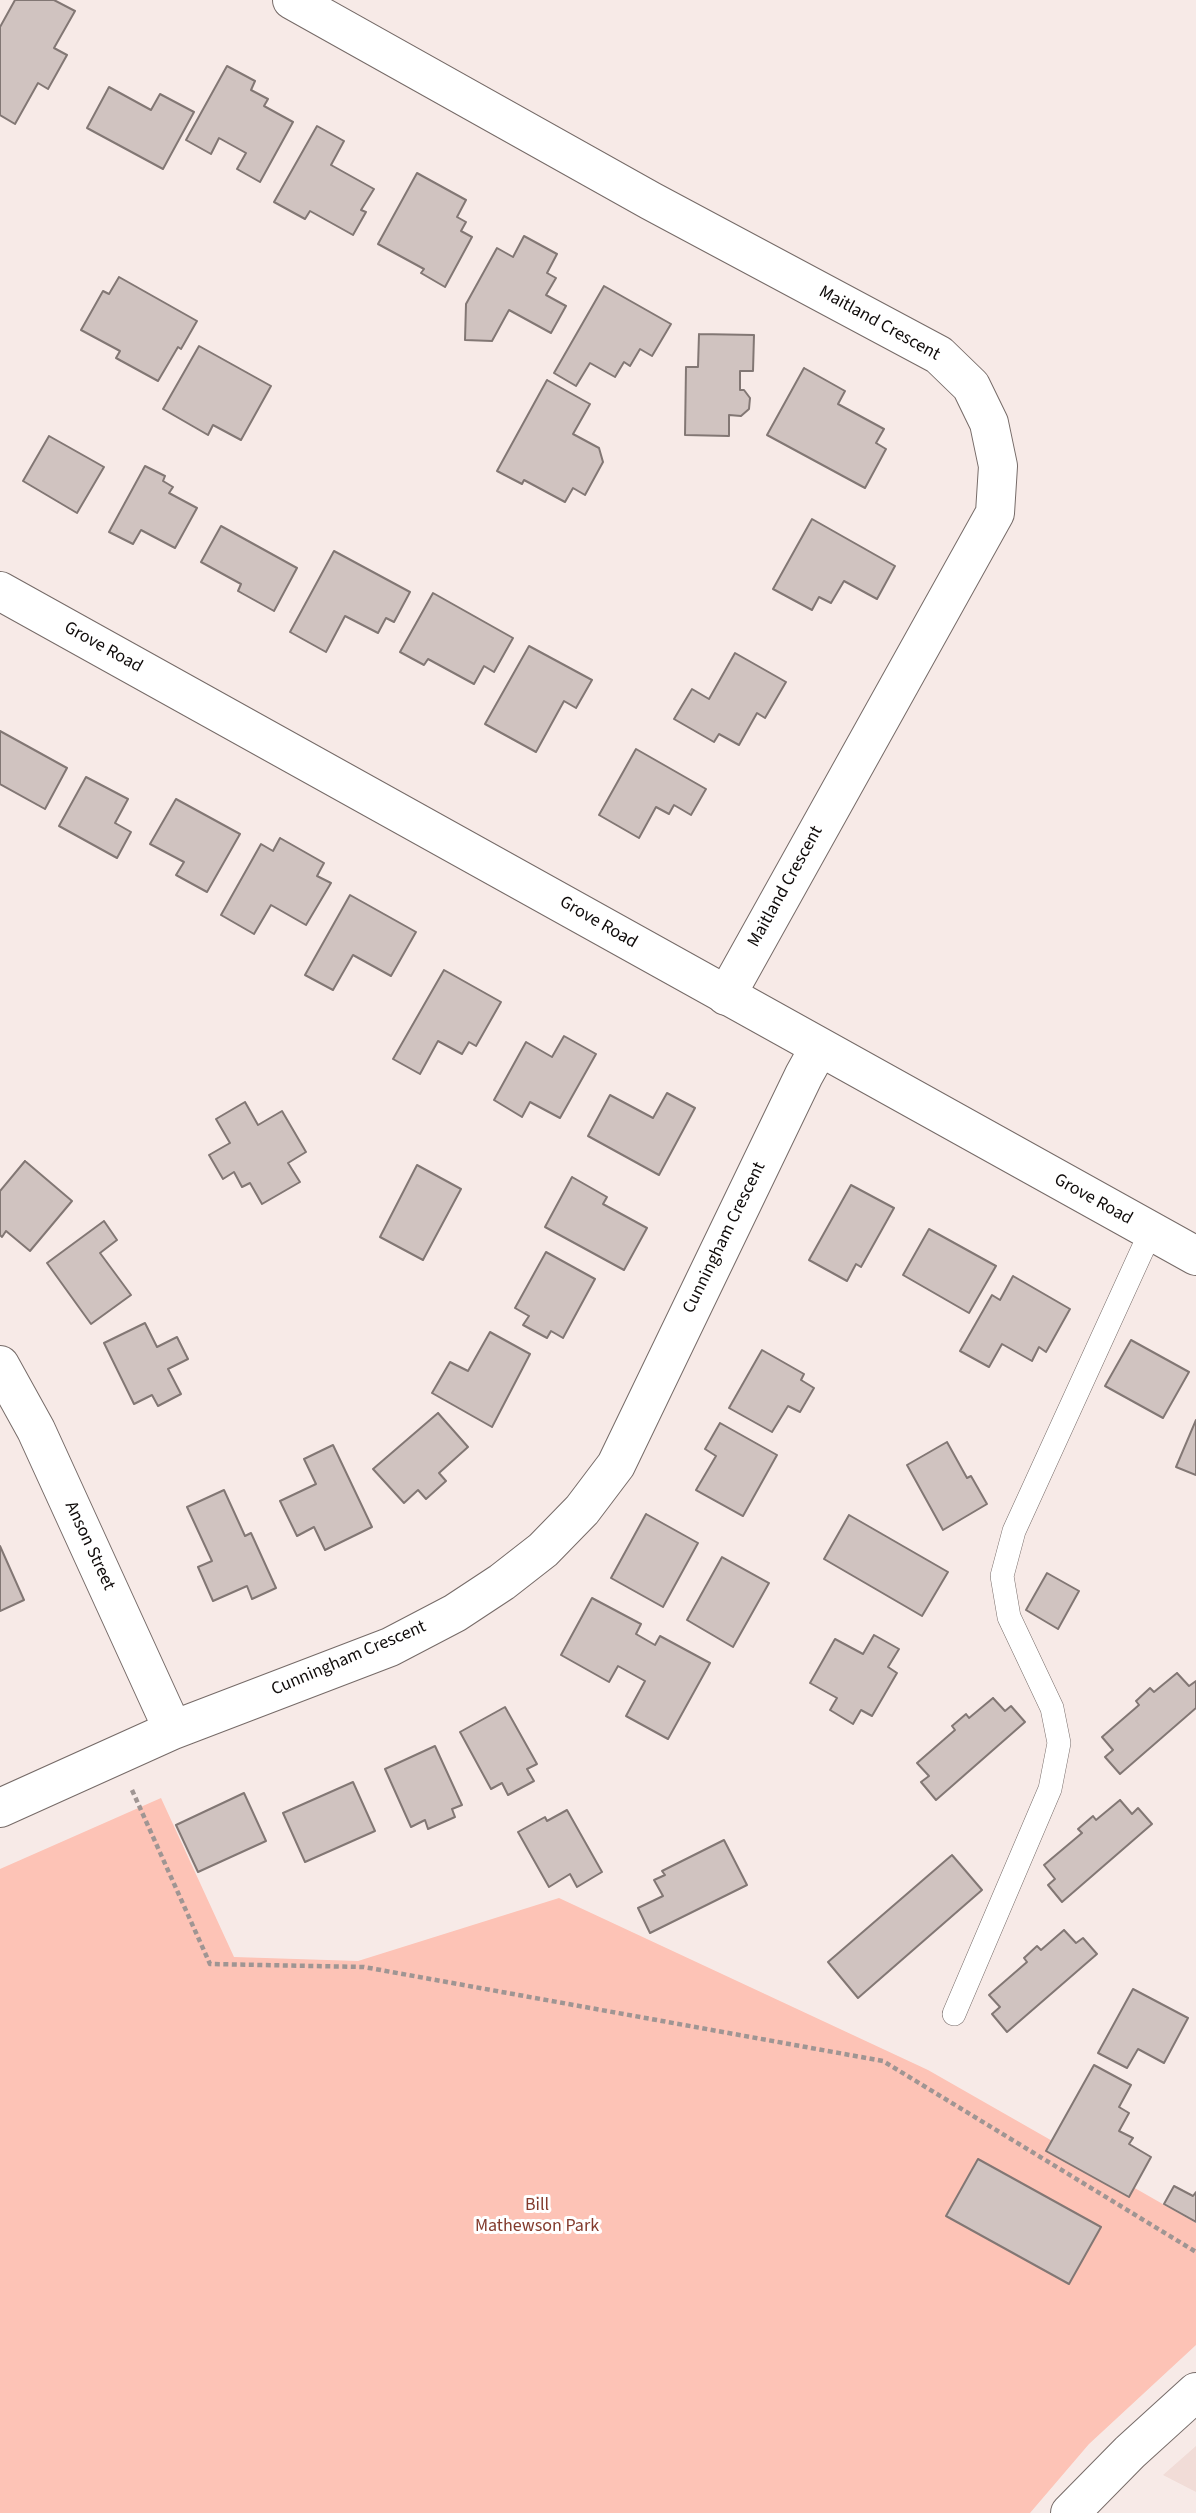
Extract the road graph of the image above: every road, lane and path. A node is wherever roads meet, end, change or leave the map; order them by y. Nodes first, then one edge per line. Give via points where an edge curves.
1 (292, 0) edge
2 (0, 591) edge
3 (726, 996) junction
4 (819, 1048) junction
5 (1151, 1231) junction
6 (1196, 1256) edge
7 (0, 1365) edge
8 (173, 1730) junction
9 (117, 1756) junction
10 (0, 1808) edge
11 (954, 2014) dead end
12 (1196, 2252) edge
13 (1196, 2392) edge
14 (1070, 2513) edge

1 - 3 street, Maitland Crescent via 651,201 939,355 971,386 989,423 998,466 995,513
2 - 3 street, Grove Road
3 - 4 street, Grove Road
4 - 5 street, Grove Road
4 - 8 street, Cunningham Crescent via 615,1465 582,1510 543,1550 449,1617 390,1647
5 - 6 street, Grove Road
5 - 11 lane via 1014,1531 1002,1576 1009,1617 1052,1707 1059,1743 1050,1789
7 - 8 street, Anson Street via 36,1430
8 - 9 street, Cunningham Crescent
9 - 10 street, Cunningham Crescent
9 - 12 path via 210,1964 364,1967 883,2061
13 - 14 street

